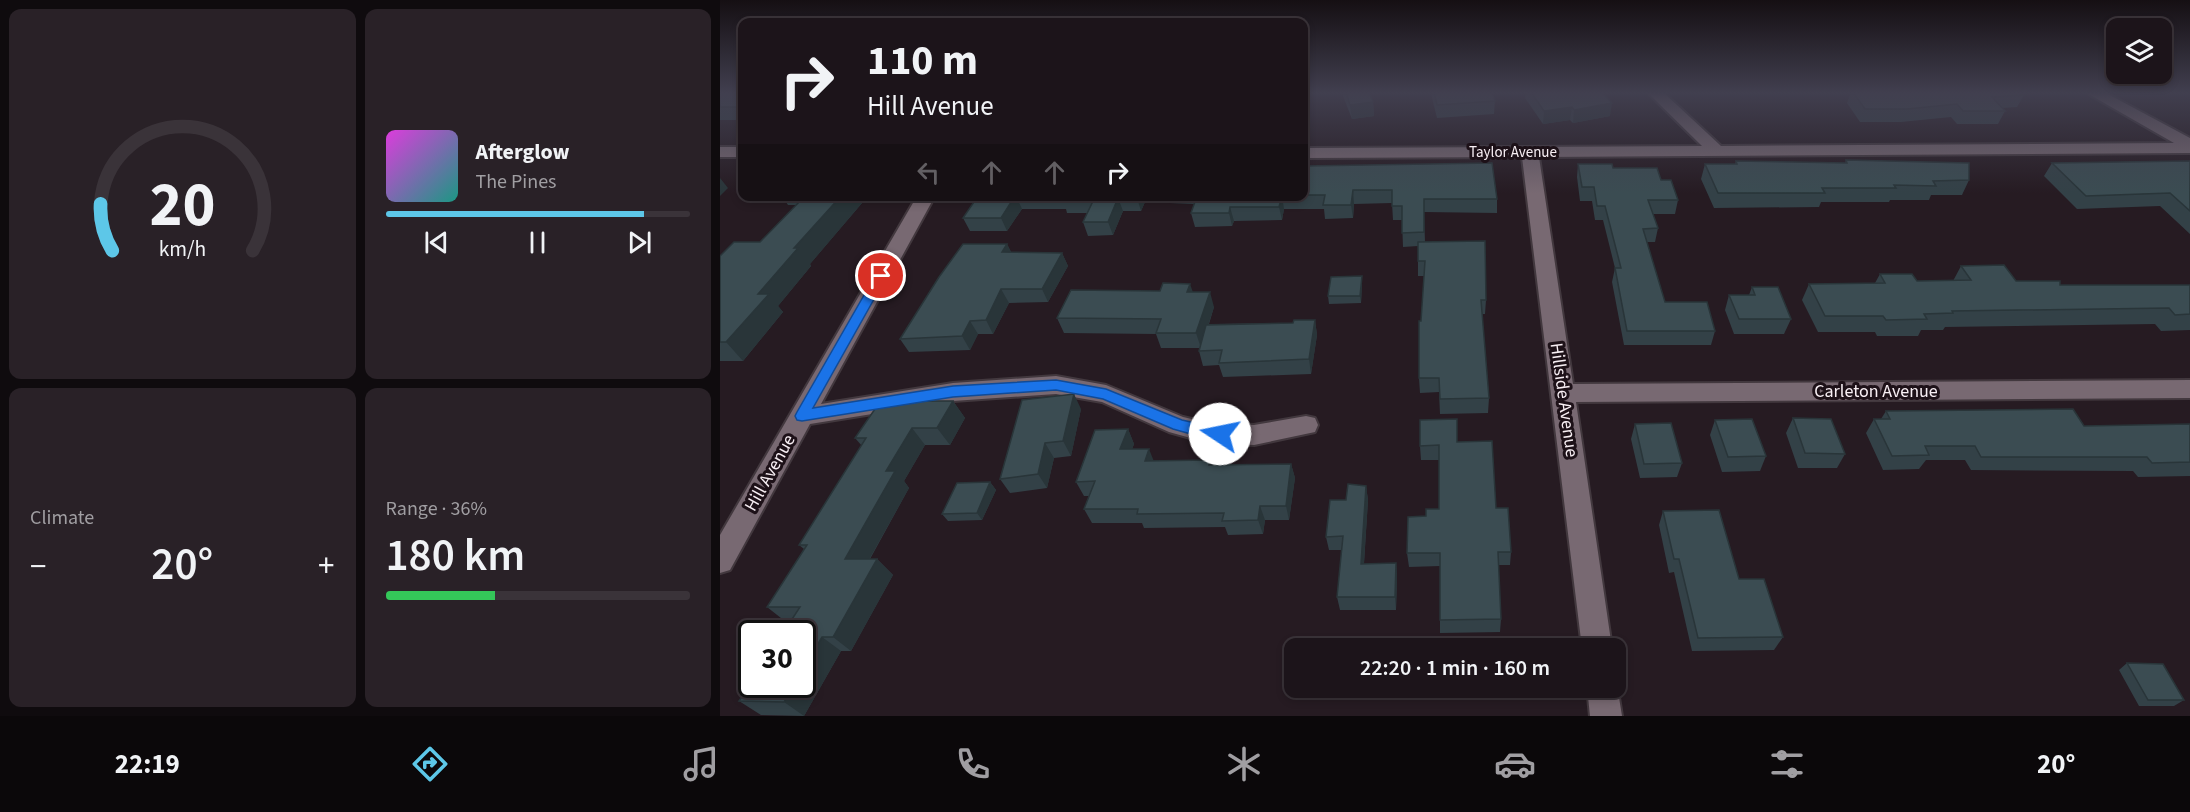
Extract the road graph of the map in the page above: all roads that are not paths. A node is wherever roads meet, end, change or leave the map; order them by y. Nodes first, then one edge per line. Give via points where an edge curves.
1 (1690, 125) edge
2 (2153, 125) edge
3 (2190, 146) edge
4 (1717, 151) junction
5 (720, 152) edge
6 (1530, 152) junction
7 (738, 153) edge
8 (1308, 153) edge
9 (923, 201) edge
10 (2190, 389) edge
11 (1563, 393) junction
12 (802, 416) junction
13 (1306, 425) dead end
14 (720, 561) edge
15 (1596, 638) edge
16 (1604, 698) edge
17 (1606, 716) edge

1 - 4 street
2 - 3 street
3 - 4 street, Taylor Avenue
4 - 6 street, Taylor Avenue
5 - 7 street
6 - 8 street, Taylor Avenue
6 - 11 street, Hillside Avenue
9 - 12 street, Hill Avenue
10 - 11 street, Carleton Avenue
11 - 15 street, Hillside Avenue
12 - 13 street via 953,392 1056,385 1106,394 1178,425 1205,432 1254,435
12 - 14 street, Hill Avenue
16 - 17 street

